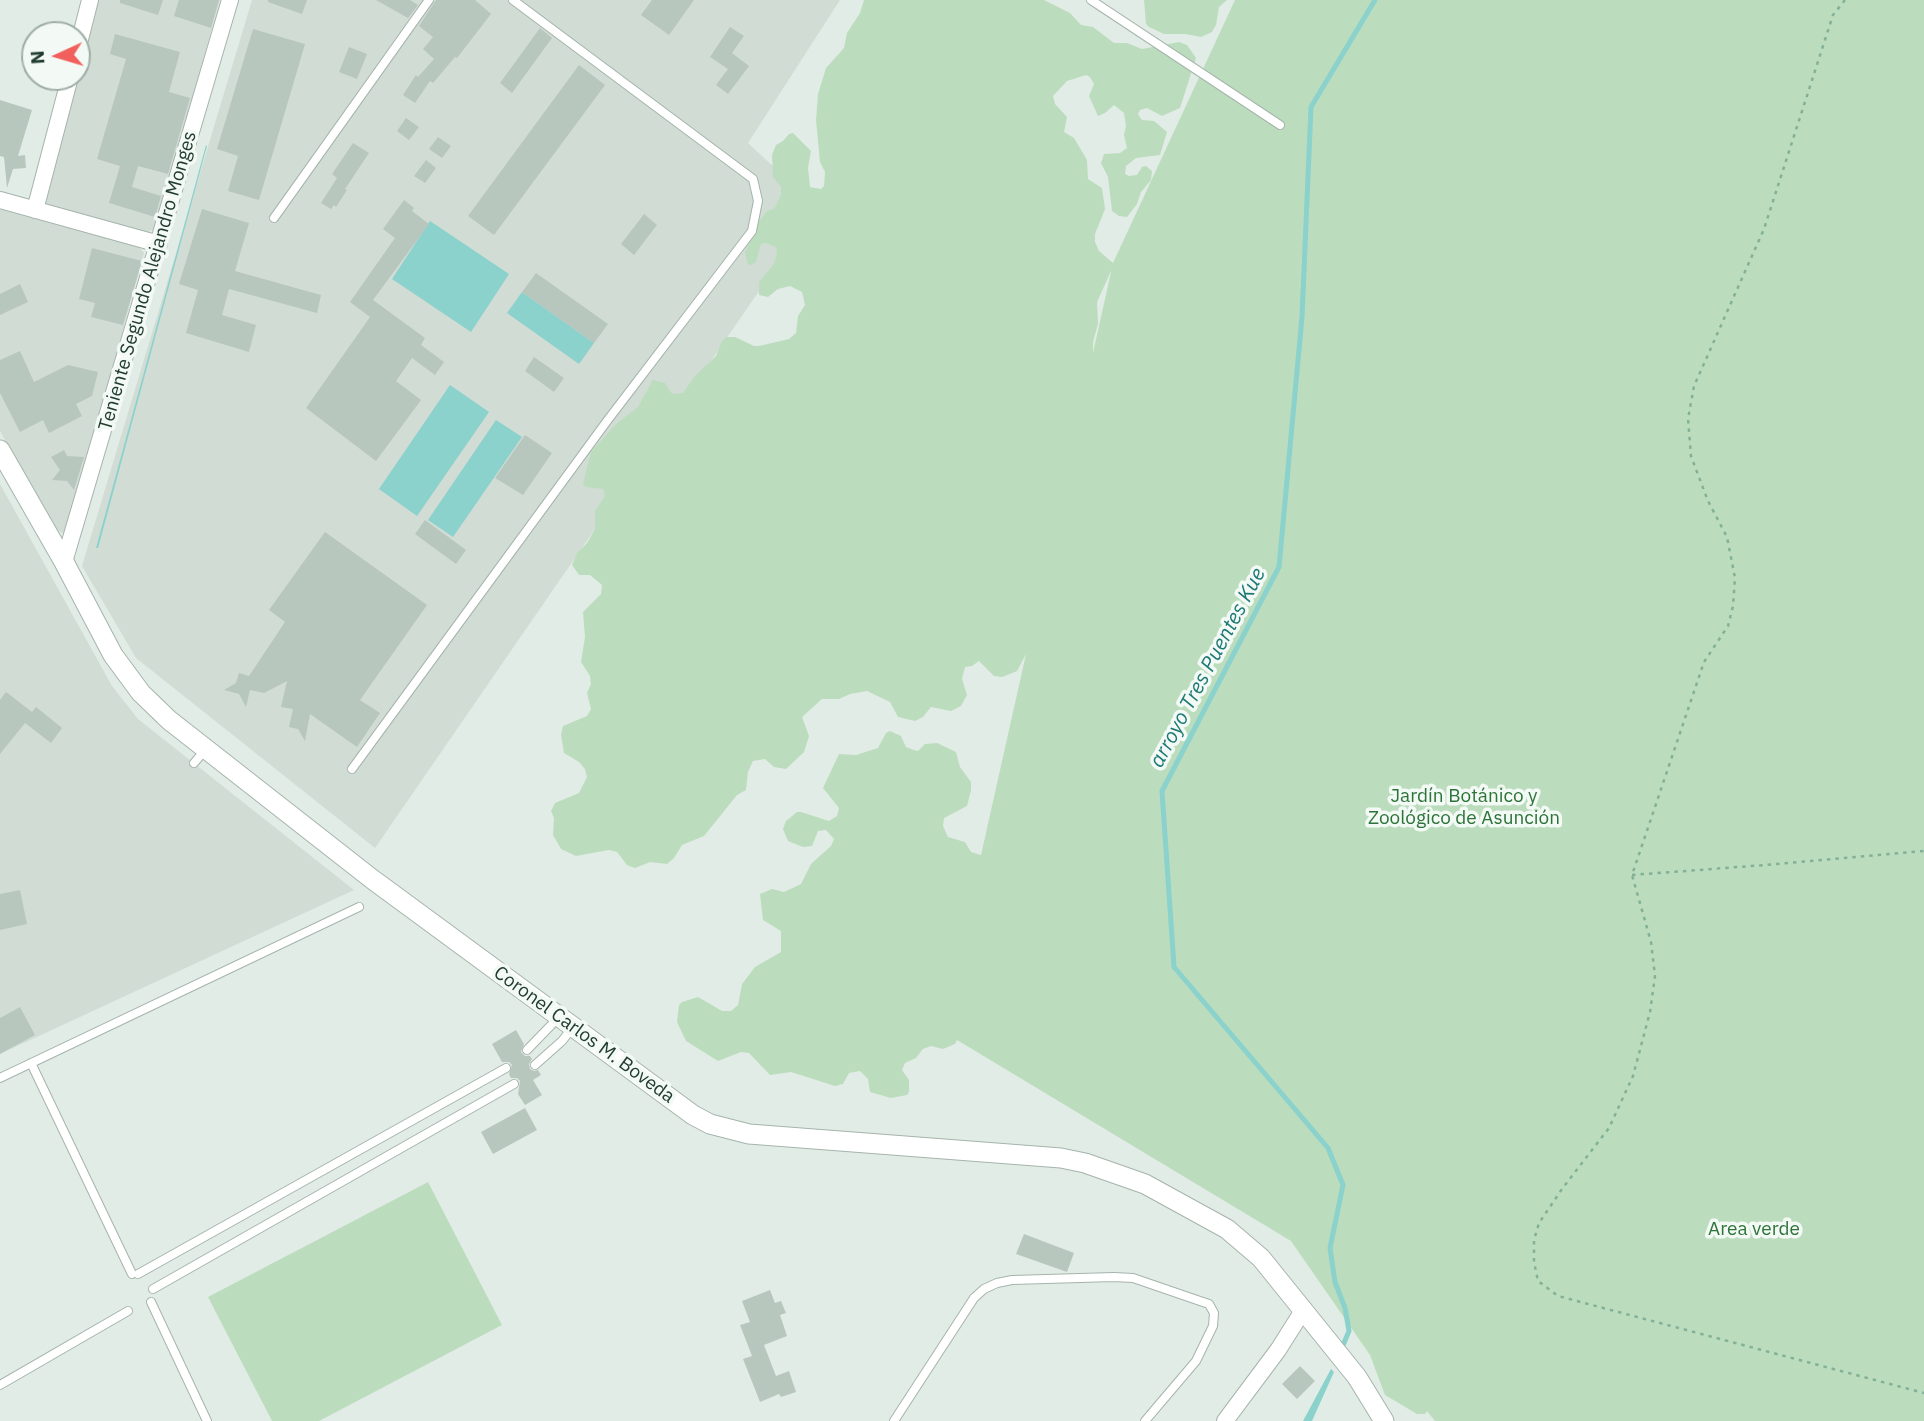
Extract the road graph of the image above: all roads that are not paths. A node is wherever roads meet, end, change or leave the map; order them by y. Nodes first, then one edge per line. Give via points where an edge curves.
1 (90, 0) edge
2 (230, 0) edge
3 (429, 0) edge
4 (513, 0) edge
5 (1091, 0) edge
6 (85, 21) edge
7 (66, 91) edge
8 (1280, 125) dead end
9 (0, 200) edge
10 (35, 210) junction
11 (274, 218) dead end
12 (159, 244) junction
13 (0, 450) edge
14 (64, 562) junction
15 (352, 769) dead end
16 (359, 907) dead end
17 (566, 1022) junction
18 (527, 1050) dead end
19 (31, 1063) junction
20 (535, 1065) dead end
21 (506, 1068) dead end
22 (0, 1078) edge
23 (514, 1084) dead end
24 (153, 1289) dead end
25 (151, 1302) dead end
26 (1304, 1309) junction
27 (128, 1311) dead end
28 (0, 1385) edge
29 (208, 1421) edge
30 (894, 1421) edge
31 (1145, 1421) edge
32 (1225, 1421) edge
33 (1384, 1421) edge

1 - 6 street
2 - 12 street, Teniente Segundo Alejandro Monges
3 - 11 lane
4 - 15 lane via 753,180 758,201 752,230
5 - 8 lane
7 - 10 street
9 - 10 street
10 - 12 street
12 - 14 street, Teniente Segundo Alejandro Monges
13 - 14 street, Coronel Carlos M. Boveda
14 - 17 street, Coronel Carlos M. Boveda via 113,655 141,693 200,756
16 - 19 lane
17 - 18 lane
17 - 20 lane via 562,1041
17 - 26 street, Coronel Carlos M. Boveda via 692,1115 728,1130 1061,1158 1123,1175 1227,1229 1261,1258
19 - 21 lane via 135,1274
19 - 22 lane
23 - 24 lane
25 - 29 lane
26 - 32 street
26 - 33 street, Coronel Carlos M. Boveda via 1357,1377
27 - 28 lane
30 - 31 lane via 984,1289 1012,1280 1115,1277 1133,1278 1209,1304 1214,1313 1213,1326 1196,1361

